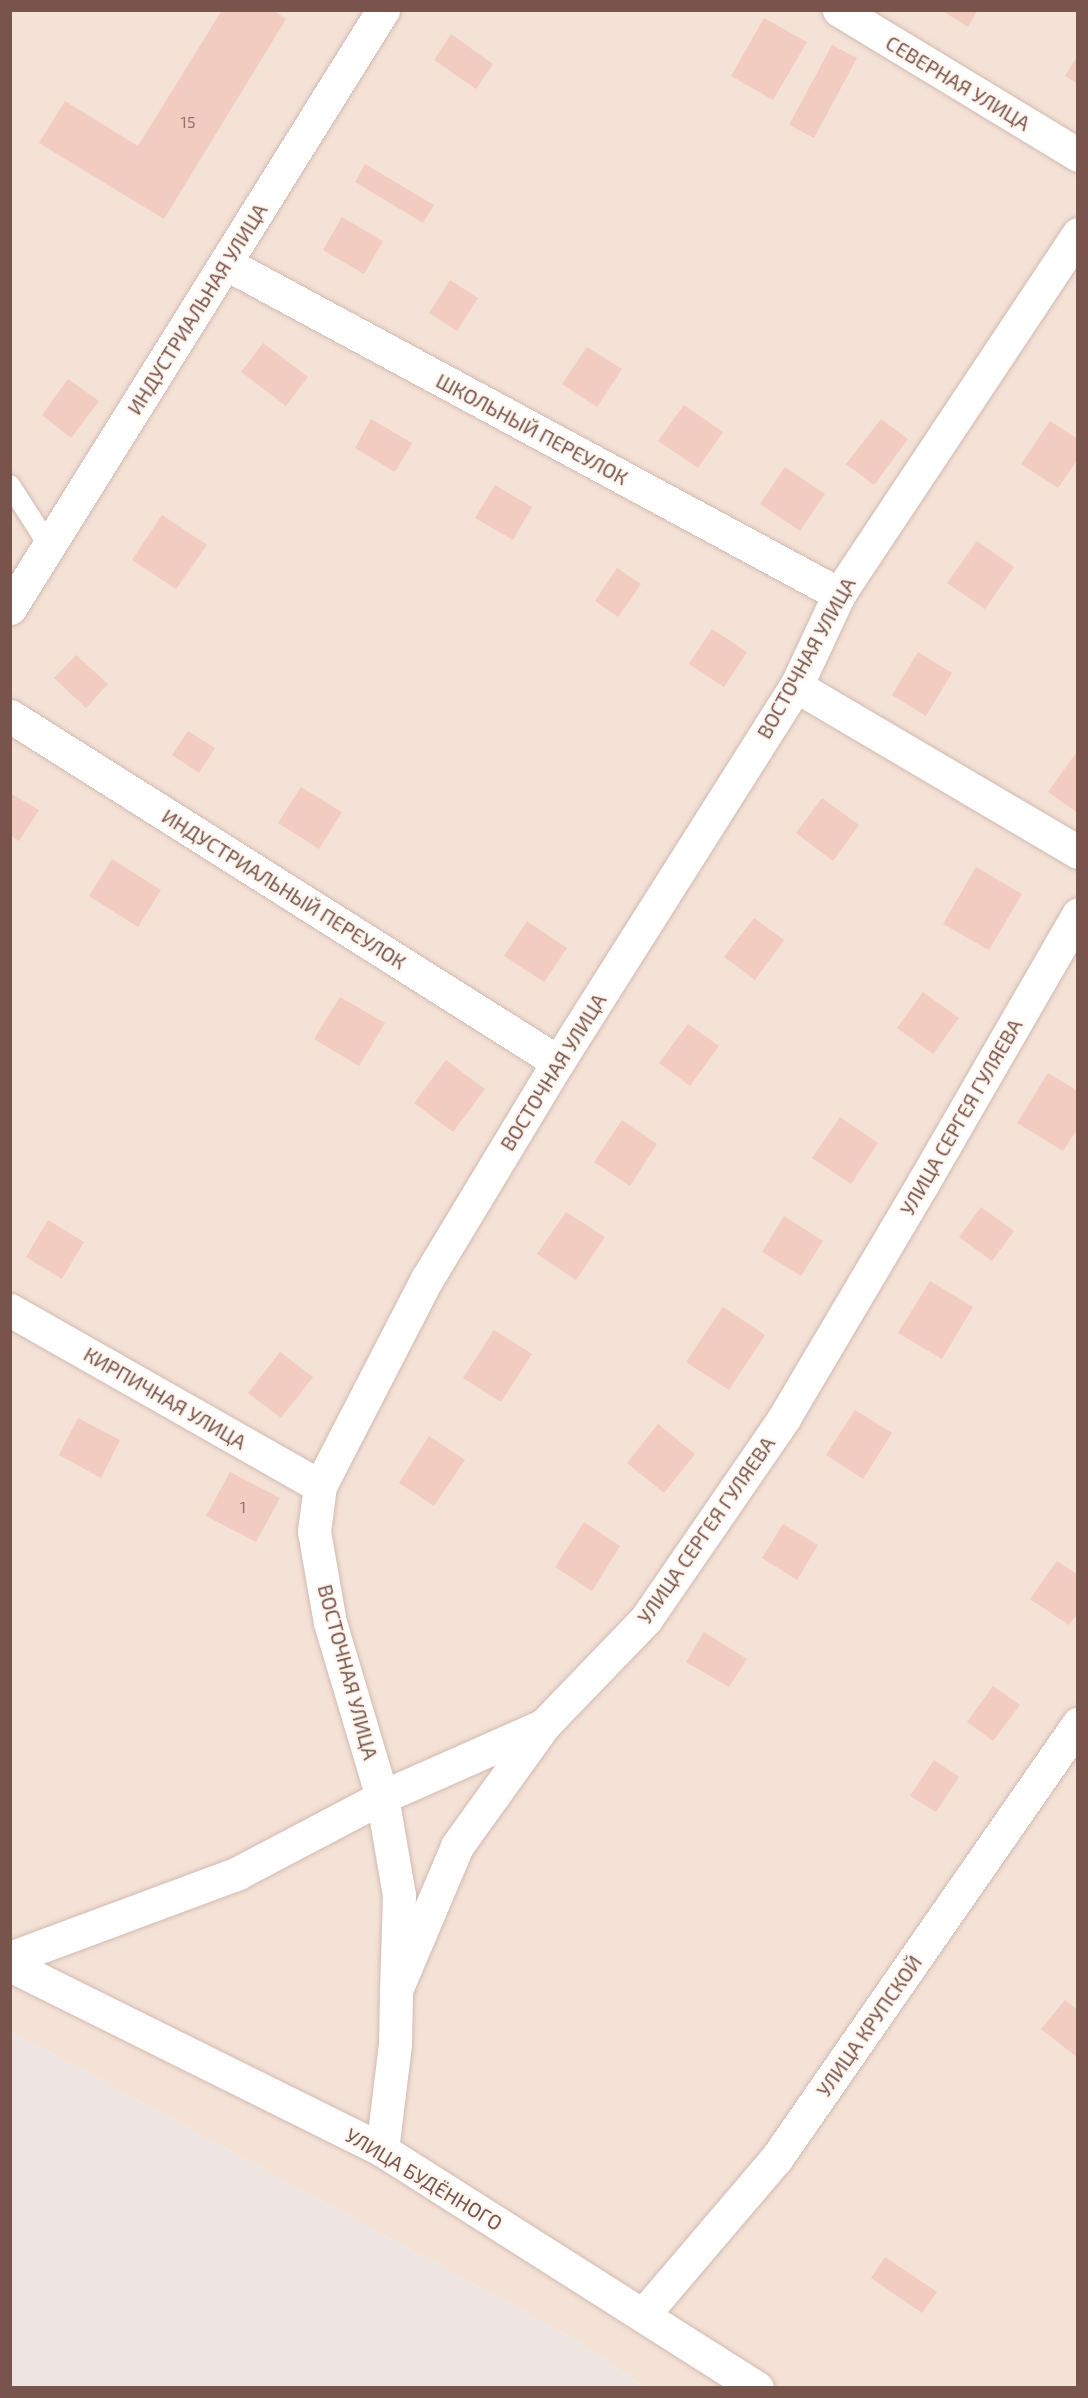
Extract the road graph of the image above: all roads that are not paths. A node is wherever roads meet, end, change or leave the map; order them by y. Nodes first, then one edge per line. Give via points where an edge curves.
1 (382, 10) edge
2 (839, 10) edge
3 (1077, 155) edge
4 (1077, 234) edge
5 (225, 264) junction
6 (10, 485) edge
7 (49, 546) junction
8 (839, 594) junction
9 (10, 608) edge
10 (796, 686) junction
11 (10, 716) edge
12 (1077, 852) edge
13 (1077, 914) edge
14 (558, 1062) junction
15 (10, 1310) edge
16 (320, 1486) junction
17 (1077, 1724) edge
18 (543, 1725) junction
19 (382, 1797) junction
20 (10, 1958) edge
21 (10, 1965) edge
22 (396, 1990) junction
23 (382, 2150) junction
24 (643, 2315) junction
25 (758, 2388) edge

1 - 5 street, ИНДУСТРИАЛЬНАЯ УЛИЦА
2 - 3 street, СЕВЕРНАЯ УЛИЦА
4 - 8 street, ВОСТОЧНАЯ УЛИЦА
5 - 7 street, ИНДУСТРИАЛЬНАЯ УЛИЦА
5 - 8 street, ШКОЛЬНЫЙ ПЕРЕУЛОК
6 - 7 lane
7 - 9 street, ИНДУСТРИАЛЬНАЯ УЛИЦА
8 - 10 street, ВОСТОЧНАЯ УЛИЦА
10 - 12 street
10 - 14 street, ВОСТОЧНАЯ УЛИЦА
11 - 14 street, ИНДУСТРИАЛЬНЫЙ ПЕРЕУЛОК
13 - 18 street, УЛИЦА СЕРГЕЯ ГУЛЯЕВА via 784,1418 646,1619
14 - 16 street, ВОСТОЧНАЯ УЛИЦА via 427,1279
15 - 16 street, КИРПИЧНАЯ УЛИЦА
16 - 19 street, ВОСТОЧНАЯ УЛИЦА via 314,1531 330,1623
17 - 24 street, УЛИЦА КРУПСКОЙ via 776,2159
18 - 19 street
18 - 22 street, УЛИЦА СЕРГЕЯ ГУЛЯЕВА via 458,1846
19 - 20 street via 238,1873
19 - 22 street, ВОСТОЧНАЯ УЛИЦА via 399,1895
21 - 23 street, УЛИЦА БУДЁННОГО
22 - 23 street, УЛИЦА СЕРГЕЯ ГУЛЯЕВА via 395,2044
23 - 24 street, УЛИЦА БУДЁННОГО
24 - 25 street, УЛИЦА БУДЁННОГО

